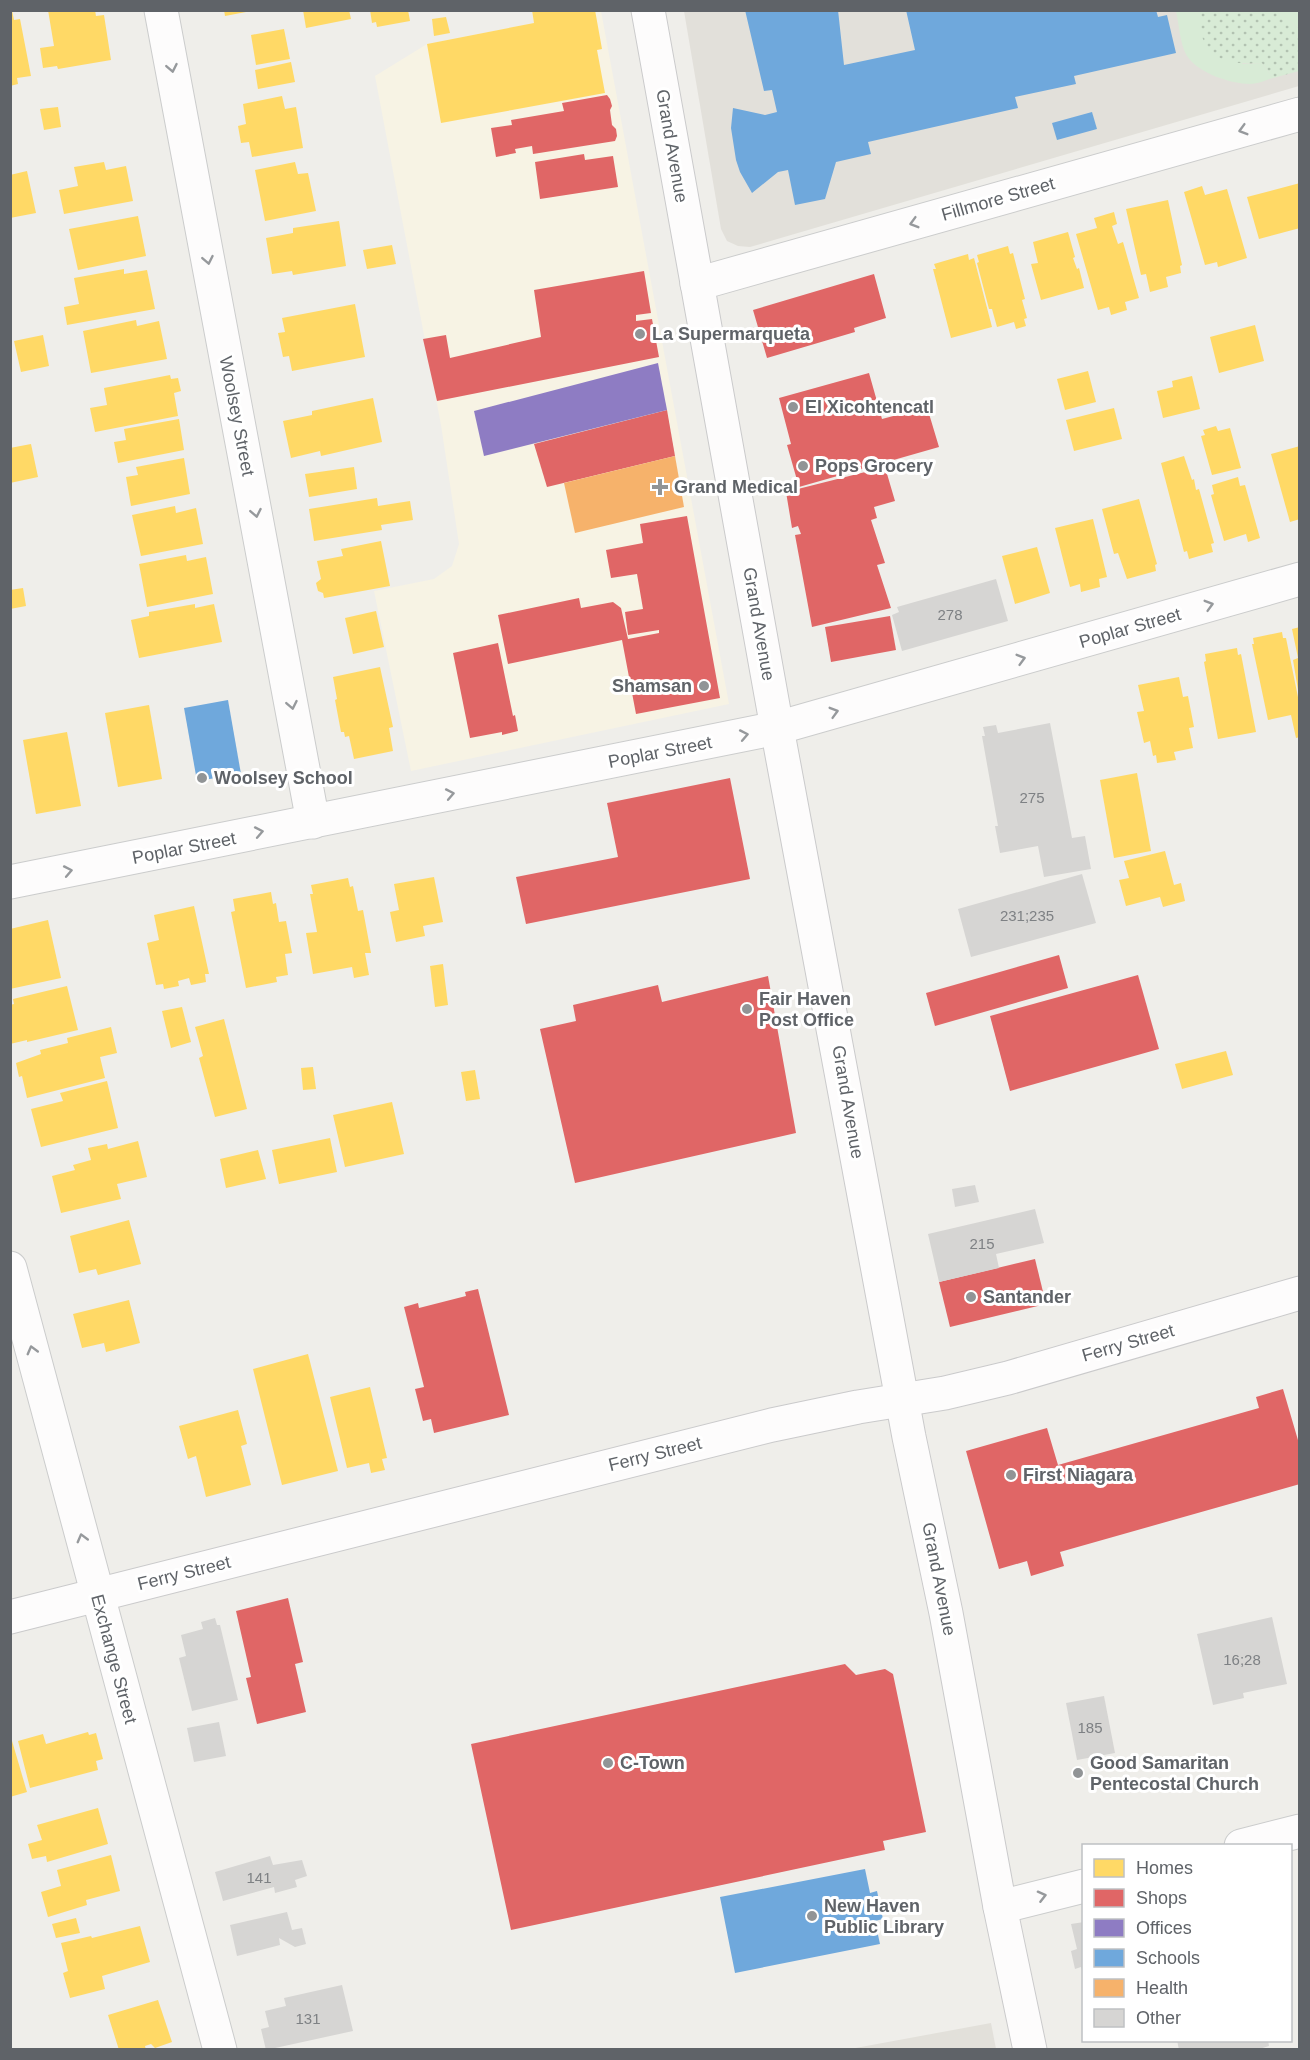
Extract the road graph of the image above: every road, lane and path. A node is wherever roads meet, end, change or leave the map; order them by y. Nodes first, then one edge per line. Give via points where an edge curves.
1 (161, 10) edge
2 (648, 10) edge
3 (1299, 114) edge
4 (697, 284) junction
5 (1299, 579) edge
6 (777, 728) junction
7 (313, 822) junction
8 (10, 882) edge
9 (10, 1269) edge
10 (1299, 1293) edge
11 (903, 1401) junction
12 (97, 1595) junction
13 (10, 1617) edge
14 (1299, 1831) edge
15 (1245, 1844) edge
16 (1082, 1886) edge
17 (1000, 1907) junction
18 (220, 2049) edge
19 (1030, 2049) edge

1 -> 7 street, Woolsey Street
2 - 4 street, Grand Avenue
3 -> 4 street, Fillmore Street
4 - 6 street, Grand Avenue
6 -> 5 street, Poplar Street
7 -> 6 street, Poplar Street
6 - 11 street, Grand Avenue
8 -> 7 street, Poplar Street
12 -> 9 street, Exchange Street
10 - 11 street, Ferry Street via 1008,1378
11 - 12 street, Ferry Street via 772,1425
11 - 17 street, Grand Avenue
12 - 13 street, Ferry Street
12 - 18 street, Exchange Street
14 - 15 street
17 -> 16 street
17 - 19 street, Grand Avenue

